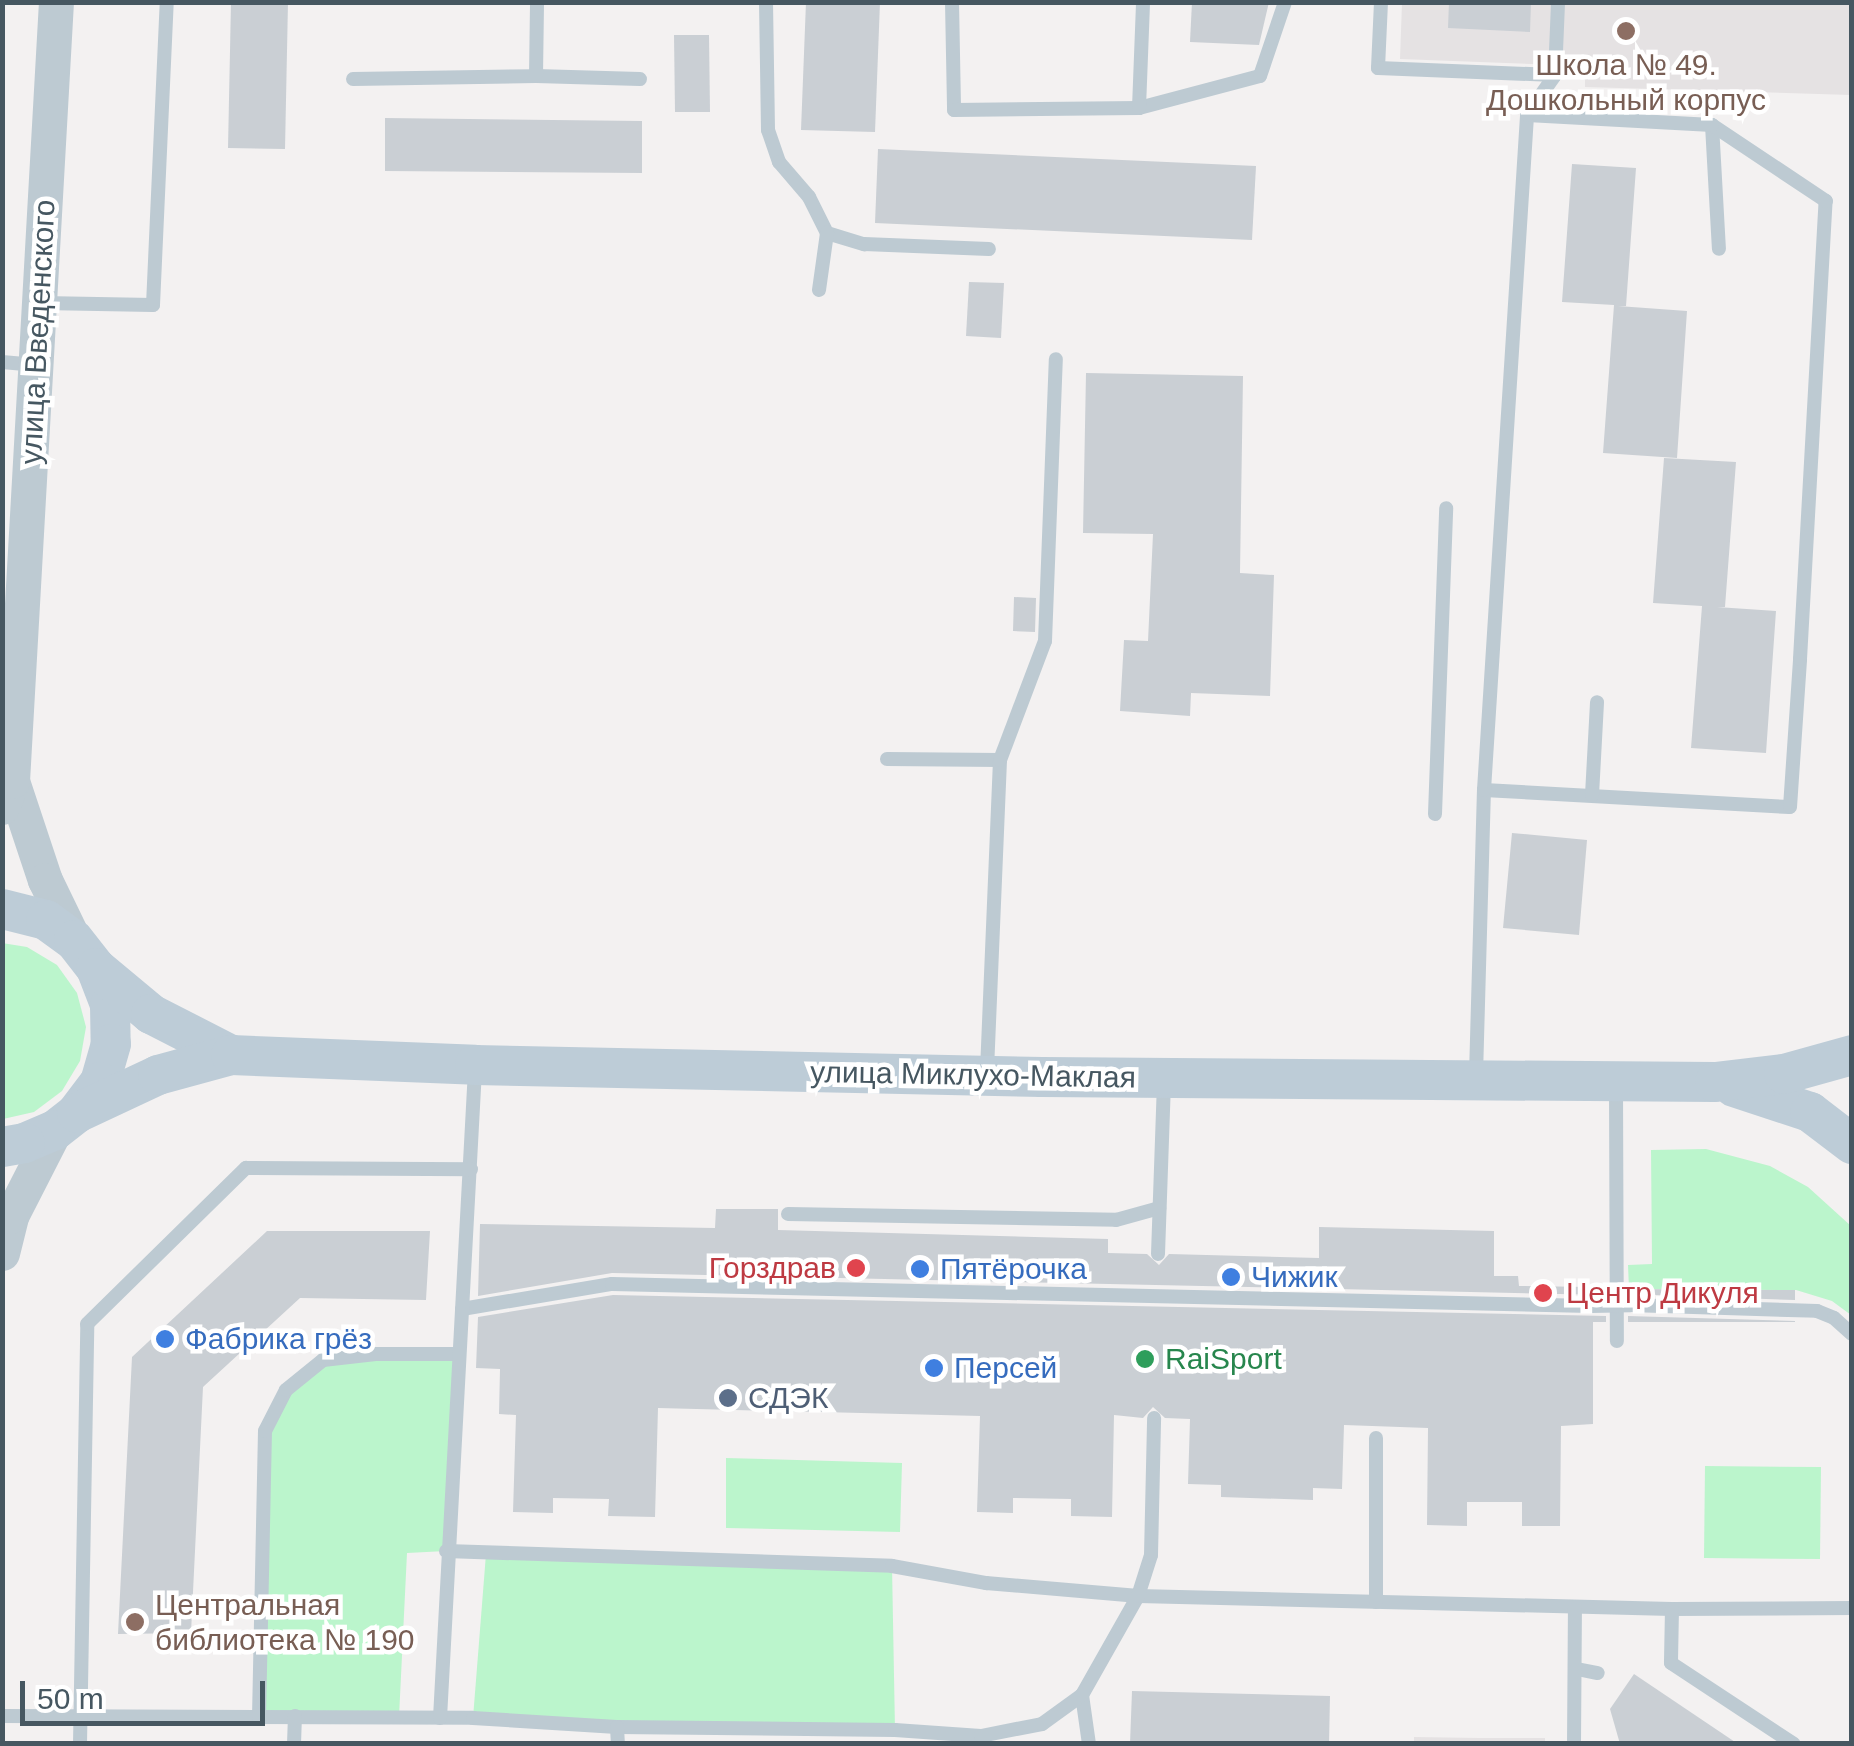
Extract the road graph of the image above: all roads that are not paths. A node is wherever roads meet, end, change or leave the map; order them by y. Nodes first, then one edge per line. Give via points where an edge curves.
1 (56, 2) edge
2 (167, 2) edge
3 (538, 2) edge
4 (766, 2) edge
5 (952, 2) edge
6 (1143, 2) edge
7 (1285, 2) edge
8 (1381, 2) edge
9 (1558, 2) edge
10 (1555, 75) junction
11 (536, 76) junction
12 (353, 79) dead end
13 (640, 79) dead end
14 (1139, 108) junction
15 (1527, 115) junction
16 (1712, 125) junction
17 (827, 233) junction
18 (990, 249) dead end
19 (1719, 249) dead end
20 (820, 290) dead end
21 (40, 303) junction
22 (1056, 359) dead end
23 (19, 363) edge
24 (1446, 508) dead end
25 (1598, 702) dead end
26 (887, 759) dead end
27 (1000, 760) junction
28 (1484, 790) junction
29 (7, 794) edge
30 (1592, 795) junction
31 (1435, 814) dead end
32 (2, 909) edge
33 (85, 954) junction
34 (231, 1055) junction
35 (1852, 1055) edge
36 (475, 1066) junction
37 (987, 1076) junction
38 (1164, 1078) junction
39 (1476, 1081) junction
40 (1616, 1081) junction
41 (1715, 1082) junction
42 (66, 1122) junction
43 (1852, 1144) edge
44 (2, 1147) edge
45 (471, 1169) junction
46 (1159, 1208) junction
47 (788, 1214) dead end
48 (2, 1253) edge
49 (1158, 1254) dead end
50 (462, 1308) junction
51 (1852, 1334) edge
52 (1617, 1341) dead end
53 (459, 1354) junction
54 (1154, 1418) dead end
55 (1376, 1438) dead end
56 (446, 1551) junction
57 (1138, 1596) junction
58 (1376, 1602) junction
59 (1575, 1607) junction
60 (1852, 1608) edge
61 (1672, 1609) junction
62 (1576, 1669) junction
63 (1598, 1673) dead end
64 (1082, 1695) junction
65 (2, 1716) edge
66 (294, 1716) junction
67 (259, 1717) junction
68 (440, 1718) junction
69 (82, 1719) junction
70 (618, 1727) junction
71 (807, 1737) edge
72 (80, 1744) edge
73 (294, 1744) edge
74 (618, 1744) edge
75 (1089, 1744) edge
76 (1574, 1744) edge
77 (1794, 1744) edge

1 - 21 street, улица Введенского
2 - 21 lane via 154,305
3 - 11 lane
4 - 17 lane via 768,130 779,162 809,197
5 - 14 lane via 954,110
6 - 14 lane
7 - 14 lane via 1260,76
8 - 10 lane via 1378,68
9 - 10 lane
10 - 15 lane
11 - 12 lane
11 - 13 lane
15 - 16 lane
15 - 28 lane
16 - 19 lane
16 - 30 lane via 1826,201 1790,807
17 - 18 lane via 864,244
17 - 20 lane
21 - 23 street, улица Введенского
22 - 27 lane via 1045,641
23 - 29 street, улица Введенского
24 - 31 lane
25 - 30 lane
26 - 27 lane
27 - 37 lane
28 - 30 lane
28 - 39 lane
29 - 33 street, улица Введенского
32 - 33 main road, улица Миклухо-Маклая via 46,920
33 - 34 main road, улица Миклухо-Маклая via 151,1014
33 - 42 main road via 110,1004 111,1044 100,1082
34 - 36 main road, улица Миклухо-Маклая
34 - 42 main road, улица Миклухо-Маклая via 158,1075
35 - 41 main road, улица Миклухо-Маклая via 1784,1074
36 - 37 main road, улица Миклухо-Маклая
36 - 45 lane
37 - 38 main road, улица Миклухо-Маклая
38 - 39 main road, улица Миклухо-Маклая
38 - 46 lane
39 - 40 main road, улица Миклухо-Маклая
40 - 41 main road, улица Миклухо-Маклая
40 - 52 lane
41 - 43 main road, улица Миклухо-Маклая via 1810,1112
42 - 44 main road, улица Миклухо-Маклая via 26,1144
42 - 48 street via 11,1216
45 - 50 lane
45 - 69 lane via 246,1168 87,1324
46 - 47 lane via 1116,1220
46 - 49 lane
50 - 51 lane, bridge via 612,1284 1817,1311
50 - 53 lane
53 - 56 lane
53 - 67 lane via 323,1360 286,1390 265,1431
54 - 57 lane via 1151,1554
55 - 58 lane
56 - 57 lane via 892,1566 986,1583
56 - 68 lane
57 - 58 lane
57 - 64 lane
58 - 59 lane
59 - 61 lane
59 - 62 lane
60 - 61 lane
61 - 77 lane via 1671,1664
62 - 63 lane
62 - 76 lane
64 - 71 lane via 1042,1724 981,1736
64 - 75 lane
65 - 69 lane
66 - 67 lane
66 - 68 lane
66 - 73 lane
67 - 69 lane
68 - 70 lane
69 - 72 lane
70 - 71 lane
70 - 74 lane

